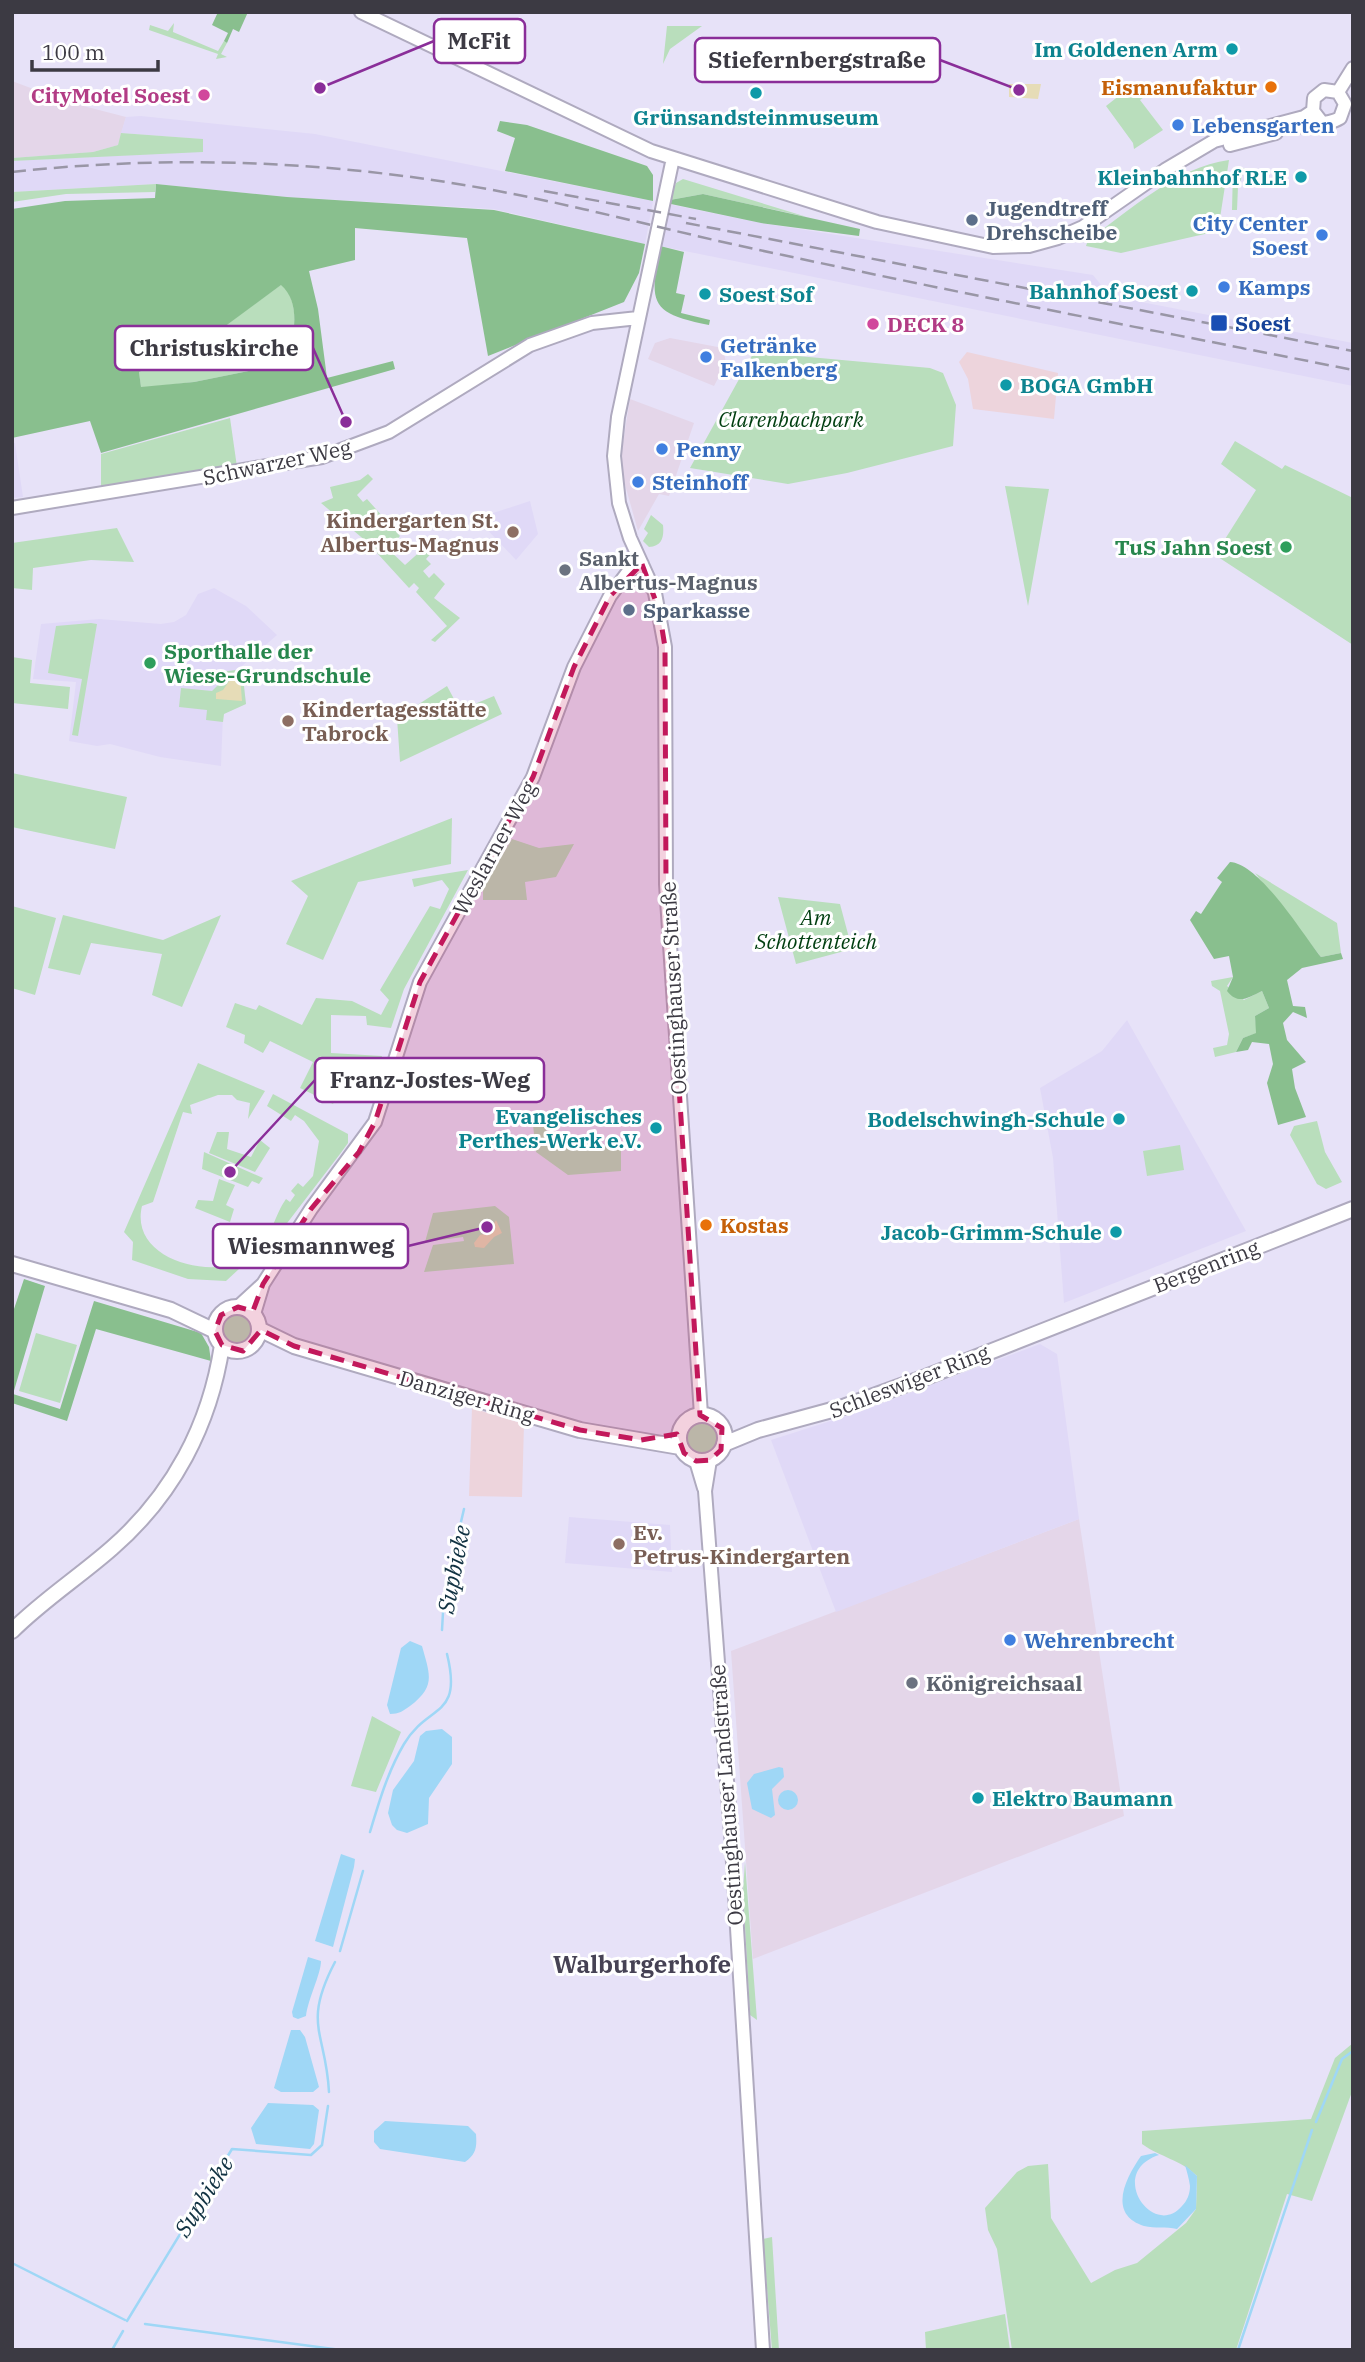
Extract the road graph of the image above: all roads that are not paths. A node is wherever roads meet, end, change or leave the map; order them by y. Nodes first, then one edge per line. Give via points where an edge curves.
1 (361, 12) edge
2 (1353, 68) edge
3 (1338, 92) junction
4 (1348, 110) edge
5 (1316, 116) junction
6 (673, 158) junction
7 (638, 318) junction
8 (12, 508) edge
9 (642, 564) junction
10 (1353, 1209) edge
11 (12, 1264) edge
12 (263, 1284) junction
13 (238, 1307) junction
14 (171, 1310) junction
15 (254, 1314) junction
16 (220, 1315) junction
17 (1059, 1323) joint
18 (215, 1331) junction
19 (257, 1336) junction
20 (228, 1348) junction
21 (701, 1415) junction
22 (722, 1428) junction
23 (758, 1430) junction
24 (680, 1440) junction
25 (724, 1444) junction
26 (703, 1460) junction
27 (12, 1631) edge
28 (762, 2350) edge

1 - 6 street
2 - 3 street
3 - 4 street
3 - 5 street via 1317,94
4 - 5 street via 1330,122
5 - 6 street via 1200,151 1083,227 1029,246 977,245 841,212
6 - 7 street, Oestinghauser Straße
7 - 8 street, Schwarzer Weg via 592,323 530,345 427,411 323,457
7 - 9 street, Oestinghauser Straße via 614,456 618,503
9 - 12 street, Weslarner Weg via 628,572 610,596 574,667 533,776 420,982 381,1108 362,1143 311,1209
9 - 21 street, Oestinghauser Straße via 657,601 665,647 666,897
10 - 17 main road, Bergenring
11 - 14 main road
12 - 13 street, Weslarner Weg
12 - 15 street, Weslarner Weg
13 - 15 main road
13 - 16 main road
14 - 16 main road
14 - 18 main road
15 - 19 main road
16 - 18 main road
17 - 23 main road, Schleswiger Ring via 843,1407
18 - 20 main road
19 - 20 main road via 249,1348
19 - 24 main road, Danziger Ring via 580,1430 642,1440
20 - 27 main road via 186,1459 152,1506 113,1547
21 - 22 main road
21 - 24 main road via 687,1421
22 - 23 main road, Schleswiger Ring
22 - 25 main road
23 - 25 main road, Schleswiger Ring
24 - 26 main road
25 - 26 main road
26 - 28 street, Oestinghauser Landstraße

